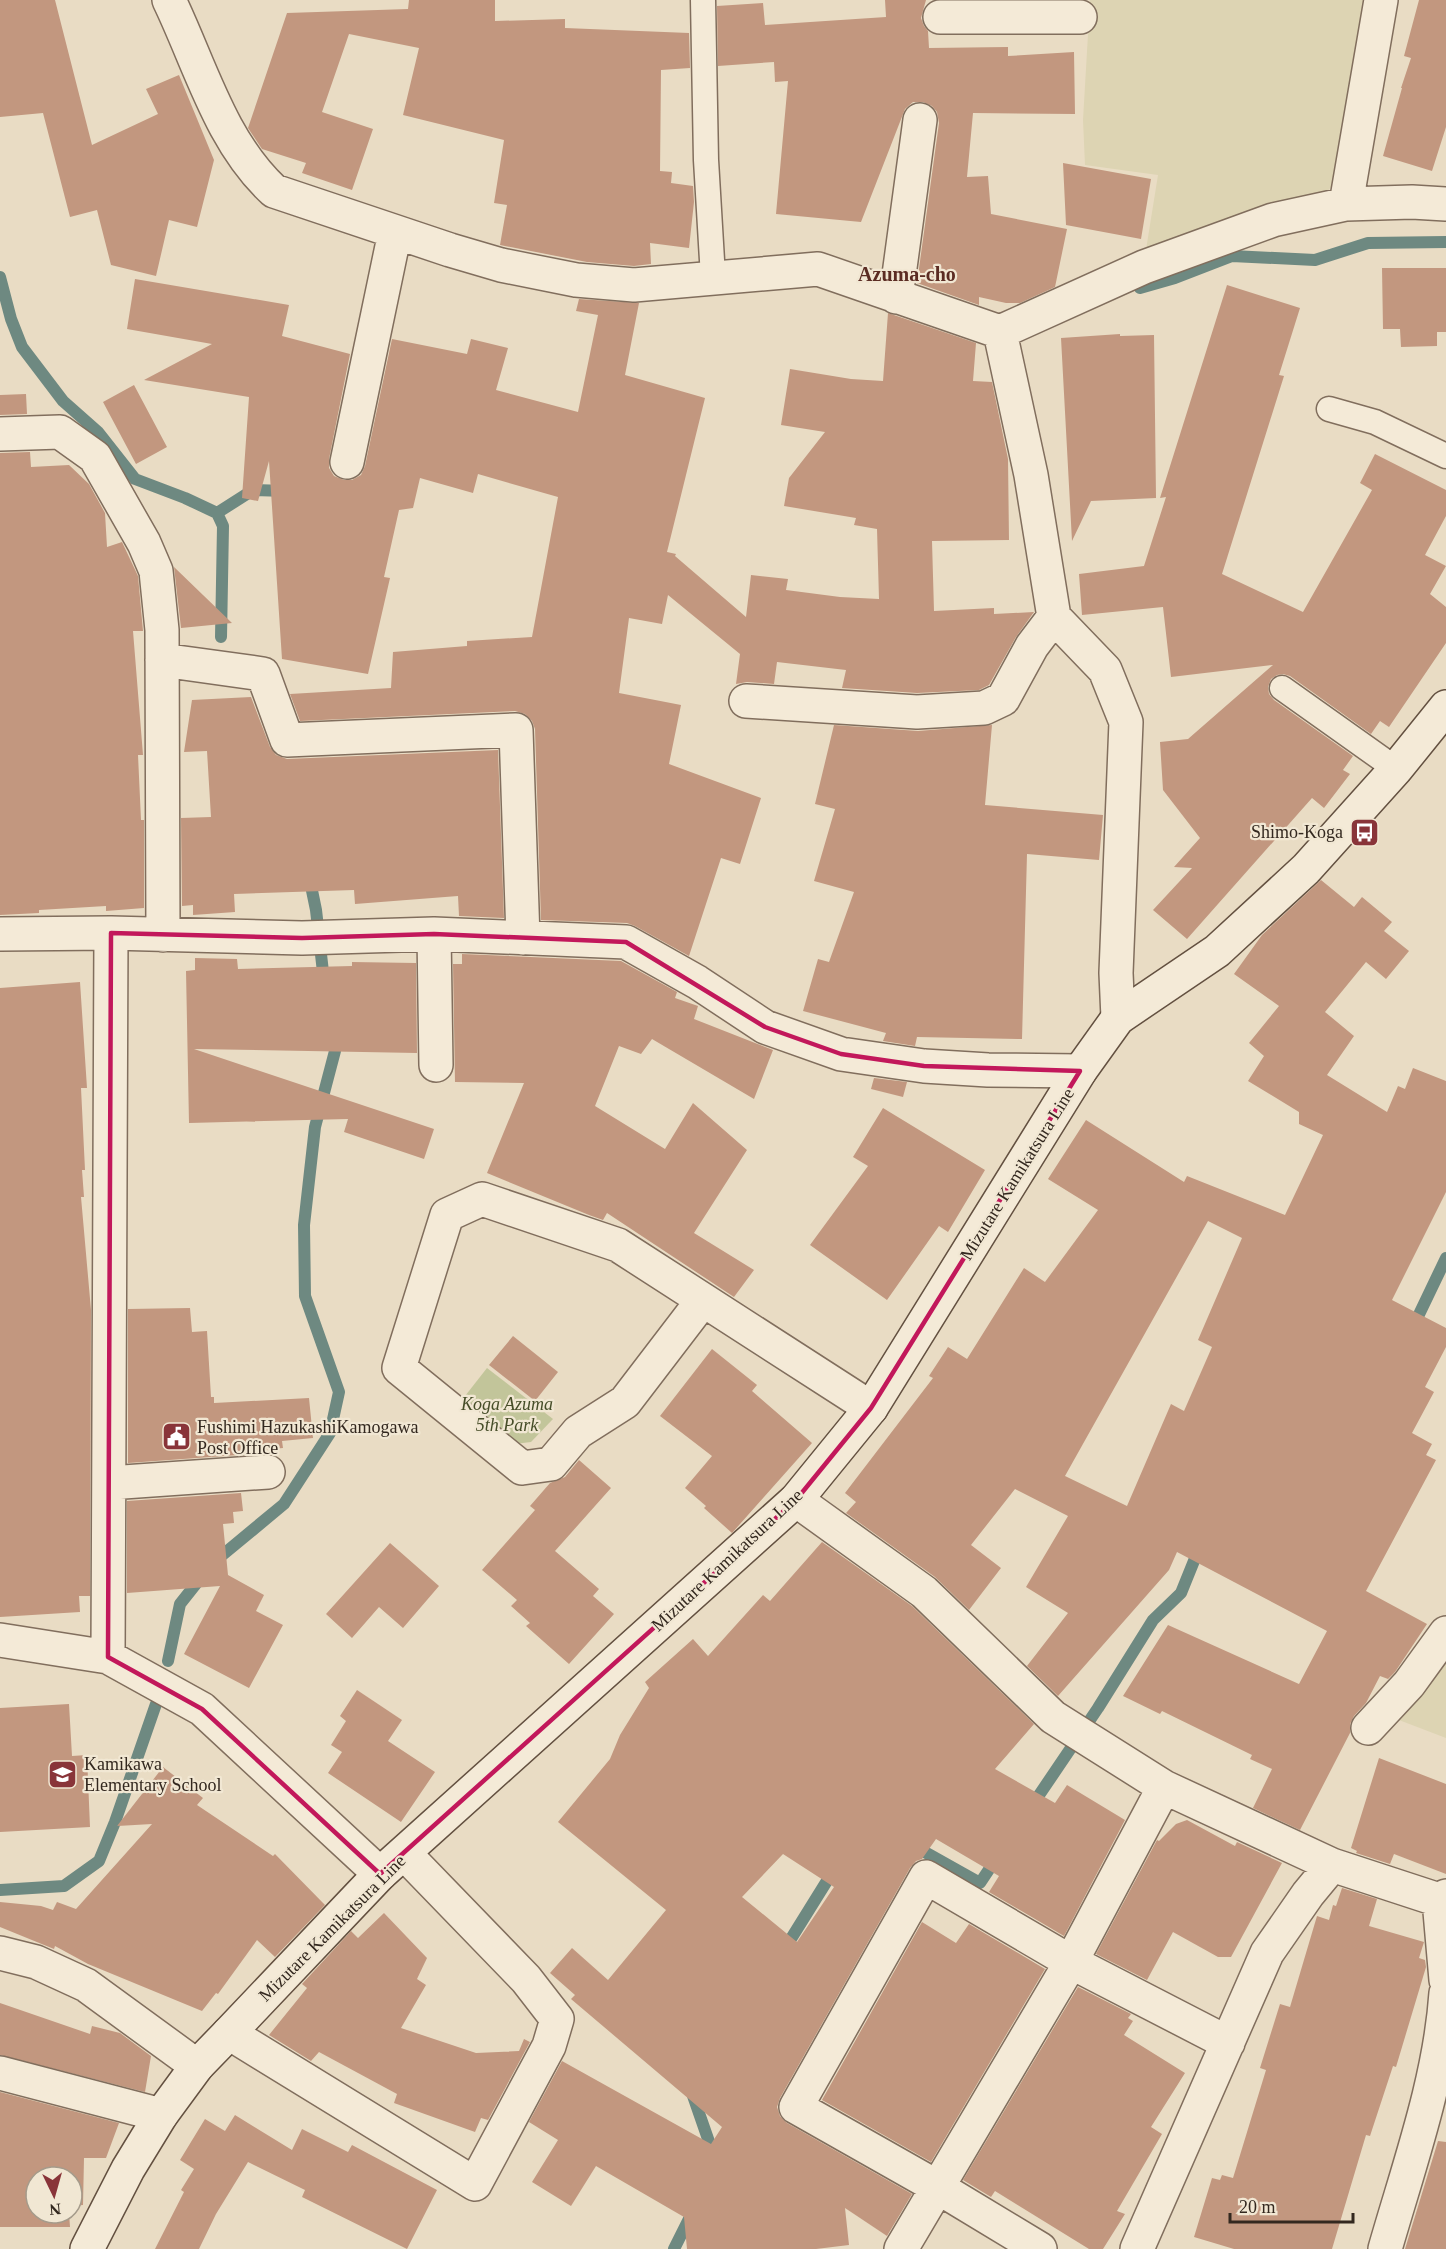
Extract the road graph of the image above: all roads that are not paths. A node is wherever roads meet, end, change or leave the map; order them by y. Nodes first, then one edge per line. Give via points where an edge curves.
1 (169, 0) edge
2 (704, 0) edge
3 (1381, 0) edge
4 (1004, 8) edge
5 (940, 17) dead end
6 (1080, 17) dead end
7 (920, 120) dead end
8 (1346, 204) junction
9 (1446, 204) edge
10 (395, 232) junction
11 (713, 277) junction
12 (896, 297) junction
13 (1000, 332) junction
14 (1329, 409) dead end
15 (0, 434) edge
16 (1446, 456) edge
17 (347, 462) dead end
18 (1053, 617) junction
19 (162, 660) junction
20 (1282, 688) dead end
21 (746, 701) dead end
22 (1444, 712) edge
23 (1396, 769) junction
24 (111, 933) junction
25 (0, 934) edge
26 (435, 934) junction
27 (162, 935) junction
28 (523, 938) junction
29 (1118, 1018) junction
30 (436, 1065) dead end
31 (1080, 1071) junction
32 (704, 1300) junction
33 (871, 1408) junction
34 (268, 1472) dead end
35 (109, 1483) junction
36 (796, 1500) junction
37 (1446, 1633) edge
38 (0, 1640) edge
39 (108, 1657) junction
40 (1368, 1728) dead end
41 (1164, 1787) junction
42 (392, 1864) junction
43 (1332, 1865) junction
44 (1442, 1898) edge
45 (0, 1953) edge
46 (1071, 1962) junction
47 (1446, 1980) edge
48 (1446, 1993) edge
49 (229, 2033) junction
50 (1228, 2043) junction
51 (197, 2066) junction
52 (0, 2073) edge
53 (161, 2115) junction
54 (1434, 2123) edge
55 (939, 2188) junction
56 (87, 2249) edge
57 (902, 2249) edge
58 (1040, 2249) edge
59 (1137, 2249) edge
60 (1385, 2249) edge

1 - 10 street via 225,126 255,174 274,191
2 - 11 lane via 706,160
3 - 8 street
4 - 5 street
4 - 6 street
7 - 12 street
8 - 9 street
8 - 13 street via 1273,220 1144,267
10 - 11 street via 501,265 576,280 634,285
10 - 17 street
11 - 12 street via 818,269
12 - 13 street
13 - 18 street via 1031,475
14 - 16 lane via 1376,422
15 - 19 street via 60,432 95,458 156,571
18 - 21 street via 1003,699 984,708 917,712
18 - 29 street via 1105,670 1126,722 1116,973
19 - 27 street
19 - 28 street via 263,674 287,740 516,730
20 - 23 lane
22 - 23 street, Mizutare Kamikatsura Line
23 - 29 street, Mizutare Kamikatsura Line via 1306,869 1217,951
24 - 25 street
24 - 27 street
24 - 35 street
26 - 27 street
26 - 28 street
26 - 30 street
28 - 31 street via 626,942 765,1027 841,1054 924,1066
29 - 31 street, Mizutare Kamikatsura Line
31 - 33 street, Mizutare Kamikatsura Line
32 - 32 street via 618,1245 482,1199 447,1215 399,1368 522,1468 551,1464 578,1432 625,1402
32 - 33 street
33 - 36 street, Mizutare Kamikatsura Line
34 - 35 street
35 - 39 street
36 - 41 street via 924,1592 1053,1717
36 - 42 street, Mizutare Kamikatsura Line
37 - 40 street via 1409,1684
38 - 39 street
39 - 42 street via 202,1709
41 - 43 street
41 - 46 street
42 - 49 street, Mizutare Kamikatsura Line
42 - 49 street via 526,1979 557,2019 549,2046 475,2184
43 - 44 street
43 - 50 street via 1267,1953
44 - 47 street
45 - 51 street via 36,1962 86,1985
46 - 50 street
46 - 55 street
46 - 55 street via 926,1877 796,2107
48 - 54 street
49 - 51 street, Mizutare Kamikatsura Line
50 - 59 street
51 - 53 street, Mizutare Kamikatsura Line
52 - 53 street
53 - 56 street, Mizutare Kamikatsura Line
54 - 60 street
55 - 57 street
55 - 58 street

